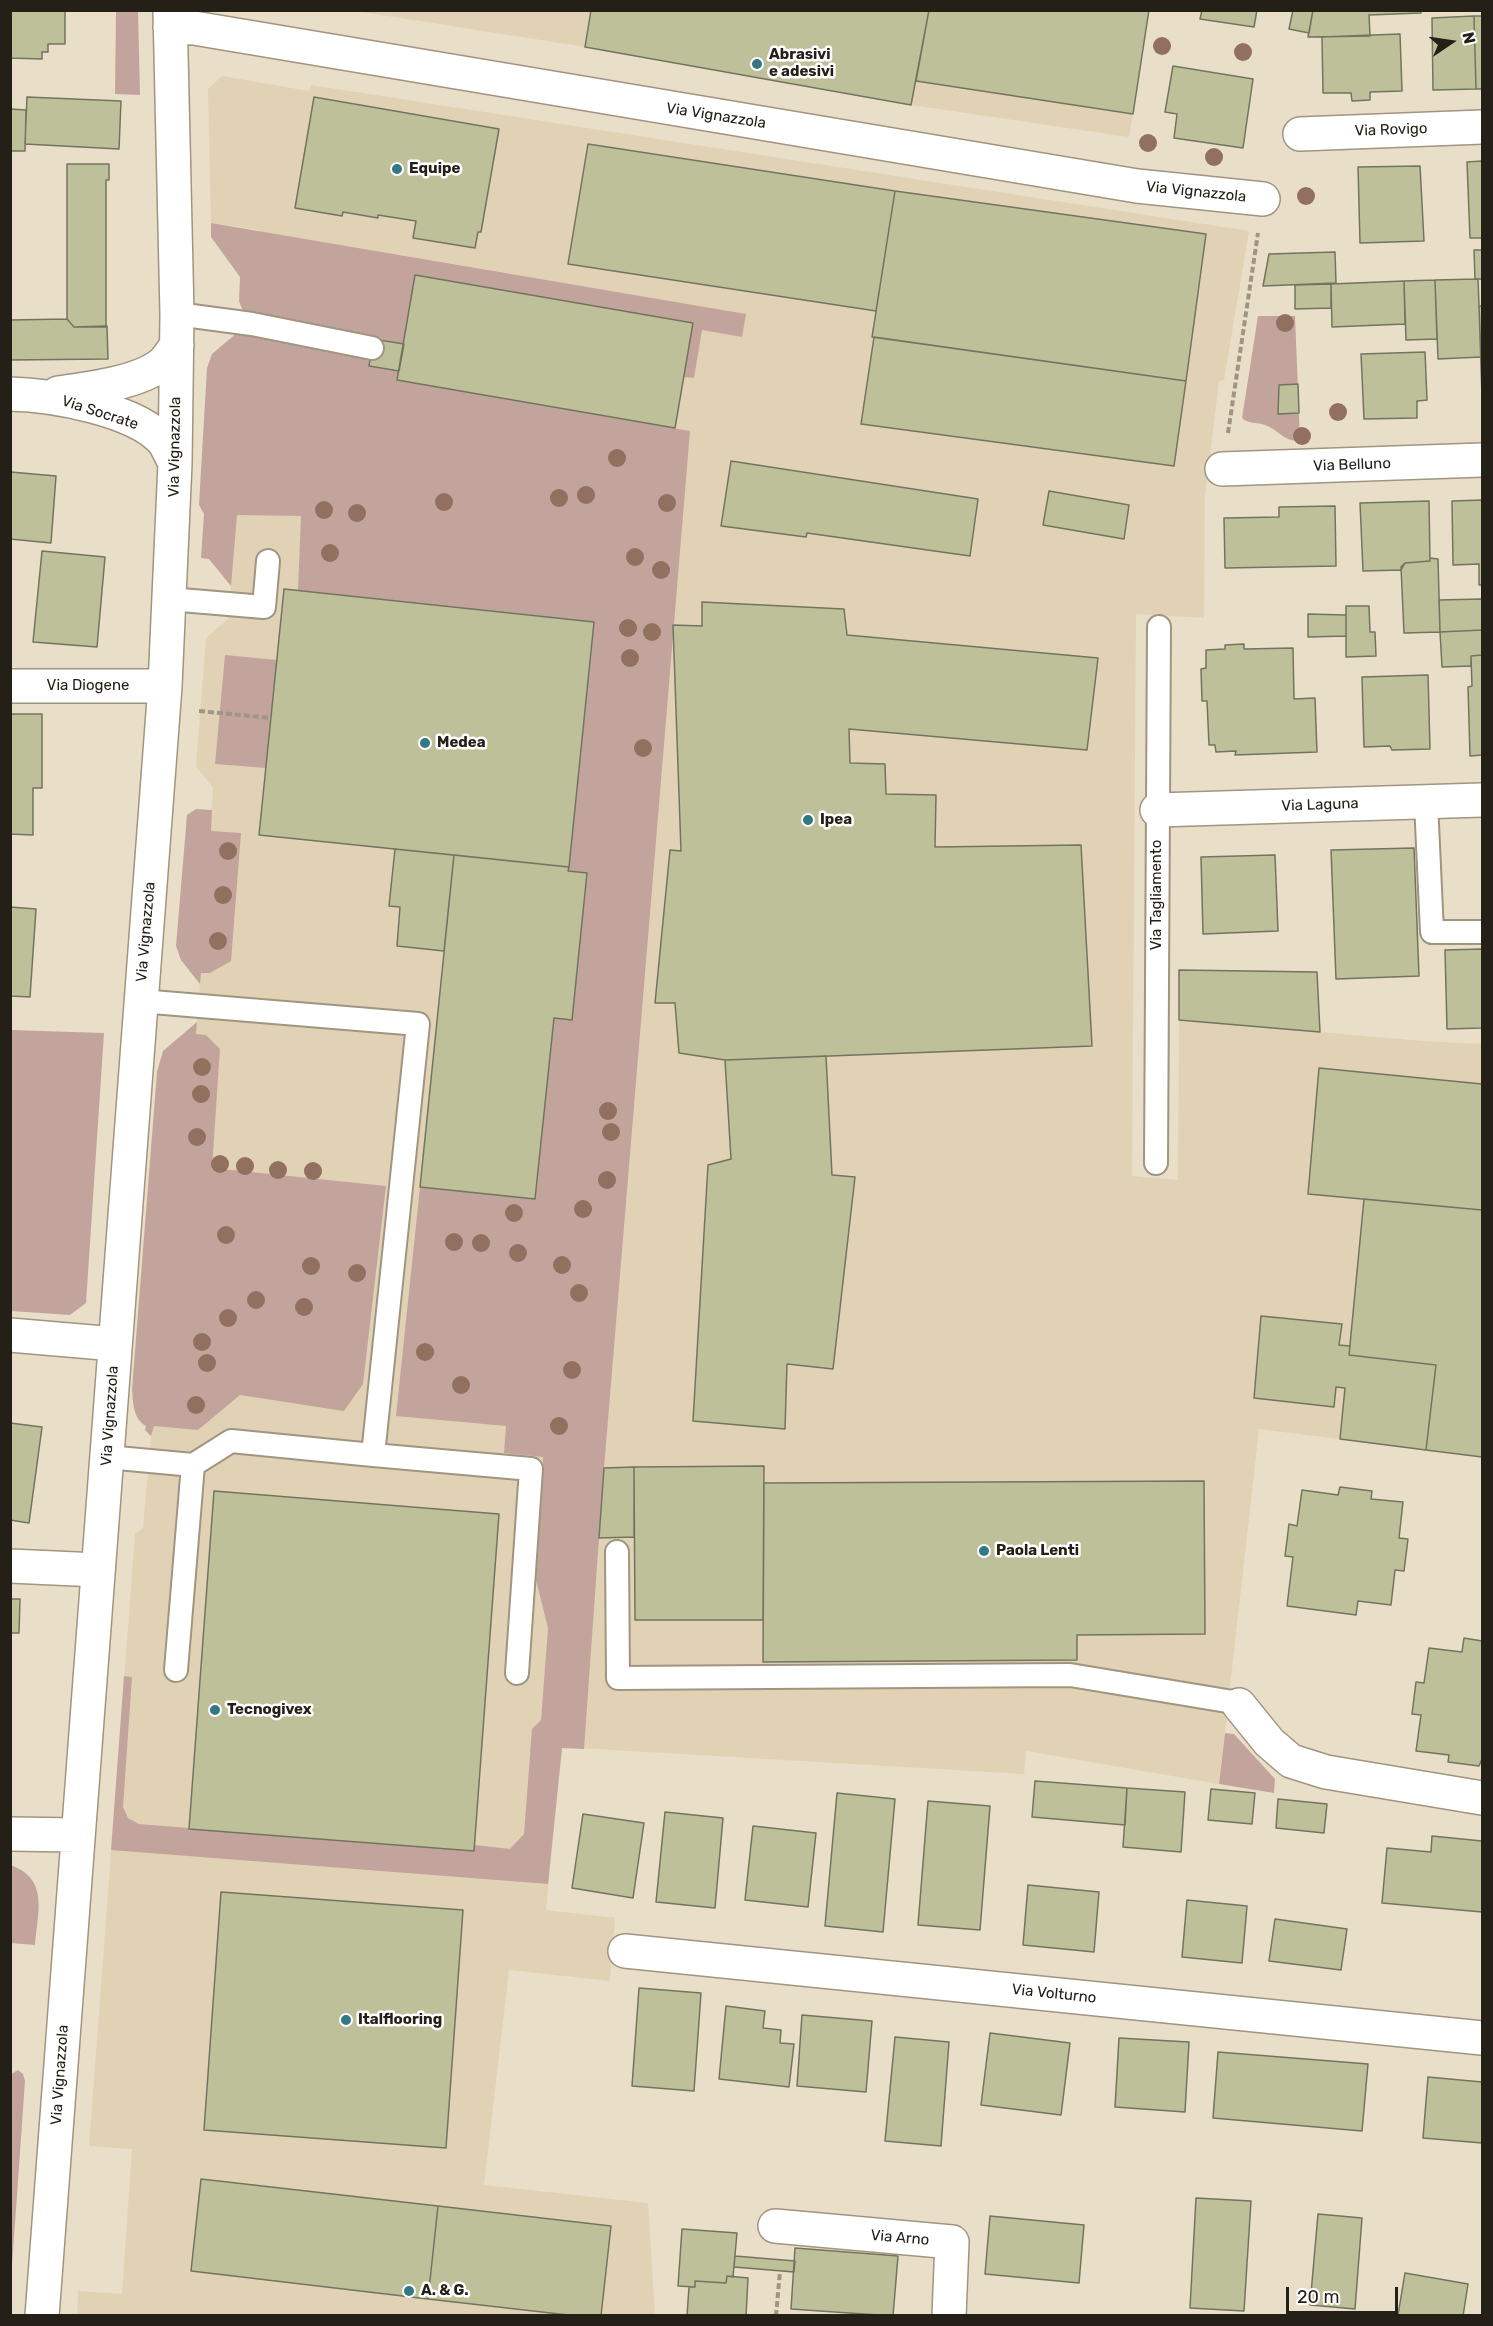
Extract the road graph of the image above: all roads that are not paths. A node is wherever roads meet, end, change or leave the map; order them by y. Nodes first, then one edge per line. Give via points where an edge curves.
1 (170, 19) edge
2 (1482, 127) edge
3 (1300, 134) dead end
4 (1263, 199) road end
5 (177, 330) junction
6 (372, 348) dead end
7 (10, 394) edge
8 (45, 395) junction
9 (1482, 460) edge
10 (175, 463) junction
11 (1222, 469) road end
12 (268, 561) dead end
13 (169, 599) junction
14 (1159, 627) dead end
15 (10, 686) edge
16 (165, 686) junction
17 (1482, 800) edge
18 (1426, 802) junction
19 (1157, 810) junction
20 (1482, 932) edge
21 (140, 1001) junction
22 (1156, 1163) dead end
23 (10, 1335) edge
24 (115, 1344) junction
25 (373, 1455) junction
26 (106, 1457) junction
27 (193, 1465) junction
28 (617, 1552) dead end
29 (10, 1566) edge
30 (98, 1570) junction
31 (176, 1670) dead end
32 (517, 1673) dead end
33 (1239, 1705) joint
34 (1482, 1798) edge
35 (10, 1834) edge
36 (77, 1835) junction
37 (625, 1951) dead end
38 (1482, 2038) edge
39 (775, 2226) dead end
40 (42, 2316) edge
41 (949, 2316) edge

1 - 4 street, Via Vignazzola via 194,28 1137,186
1 - 5 street, Via Vignazzola
2 - 3 street, Via Rovigo
5 - 6 lane via 252,324
5 - 8 street, Via Socrate via 164,363 148,372 96,387
5 - 10 street, Via Vignazzola
7 - 8 street, Via Socrate
8 - 10 street, Via Socrate via 132,420 164,442
9 - 11 street, Via Belluno
10 - 13 street, Via Vignazzola
12 - 13 lane via 264,607
13 - 16 street, Via Vignazzola
14 - 19 lane, Via Tagliamento
15 - 16 street, Via Diogene
16 - 21 street, Via Vignazzola
17 - 18 street, Via Laguna
18 - 19 street, Via Laguna
18 - 20 lane via 1432,932
19 - 22 lane, Via Tagliamento
21 - 24 street, Via Vignazzola
21 - 25 lane via 418,1024
23 - 24 street
24 - 26 street, Via Vignazzola
25 - 27 lane via 231,1441
25 - 32 lane via 531,1469
26 - 27 lane
26 - 30 street, Via Vignazzola
27 - 31 lane
28 - 33 lane via 618,1678 1071,1675
29 - 30 street
30 - 36 street, Via Vignazzola
33 - 34 street via 1280,1754 1291,1761 1326,1772
35 - 36 street
36 - 40 street, Via Vignazzola
37 - 38 street, Via Volturno
39 - 41 street, Via Arno via 952,2242

